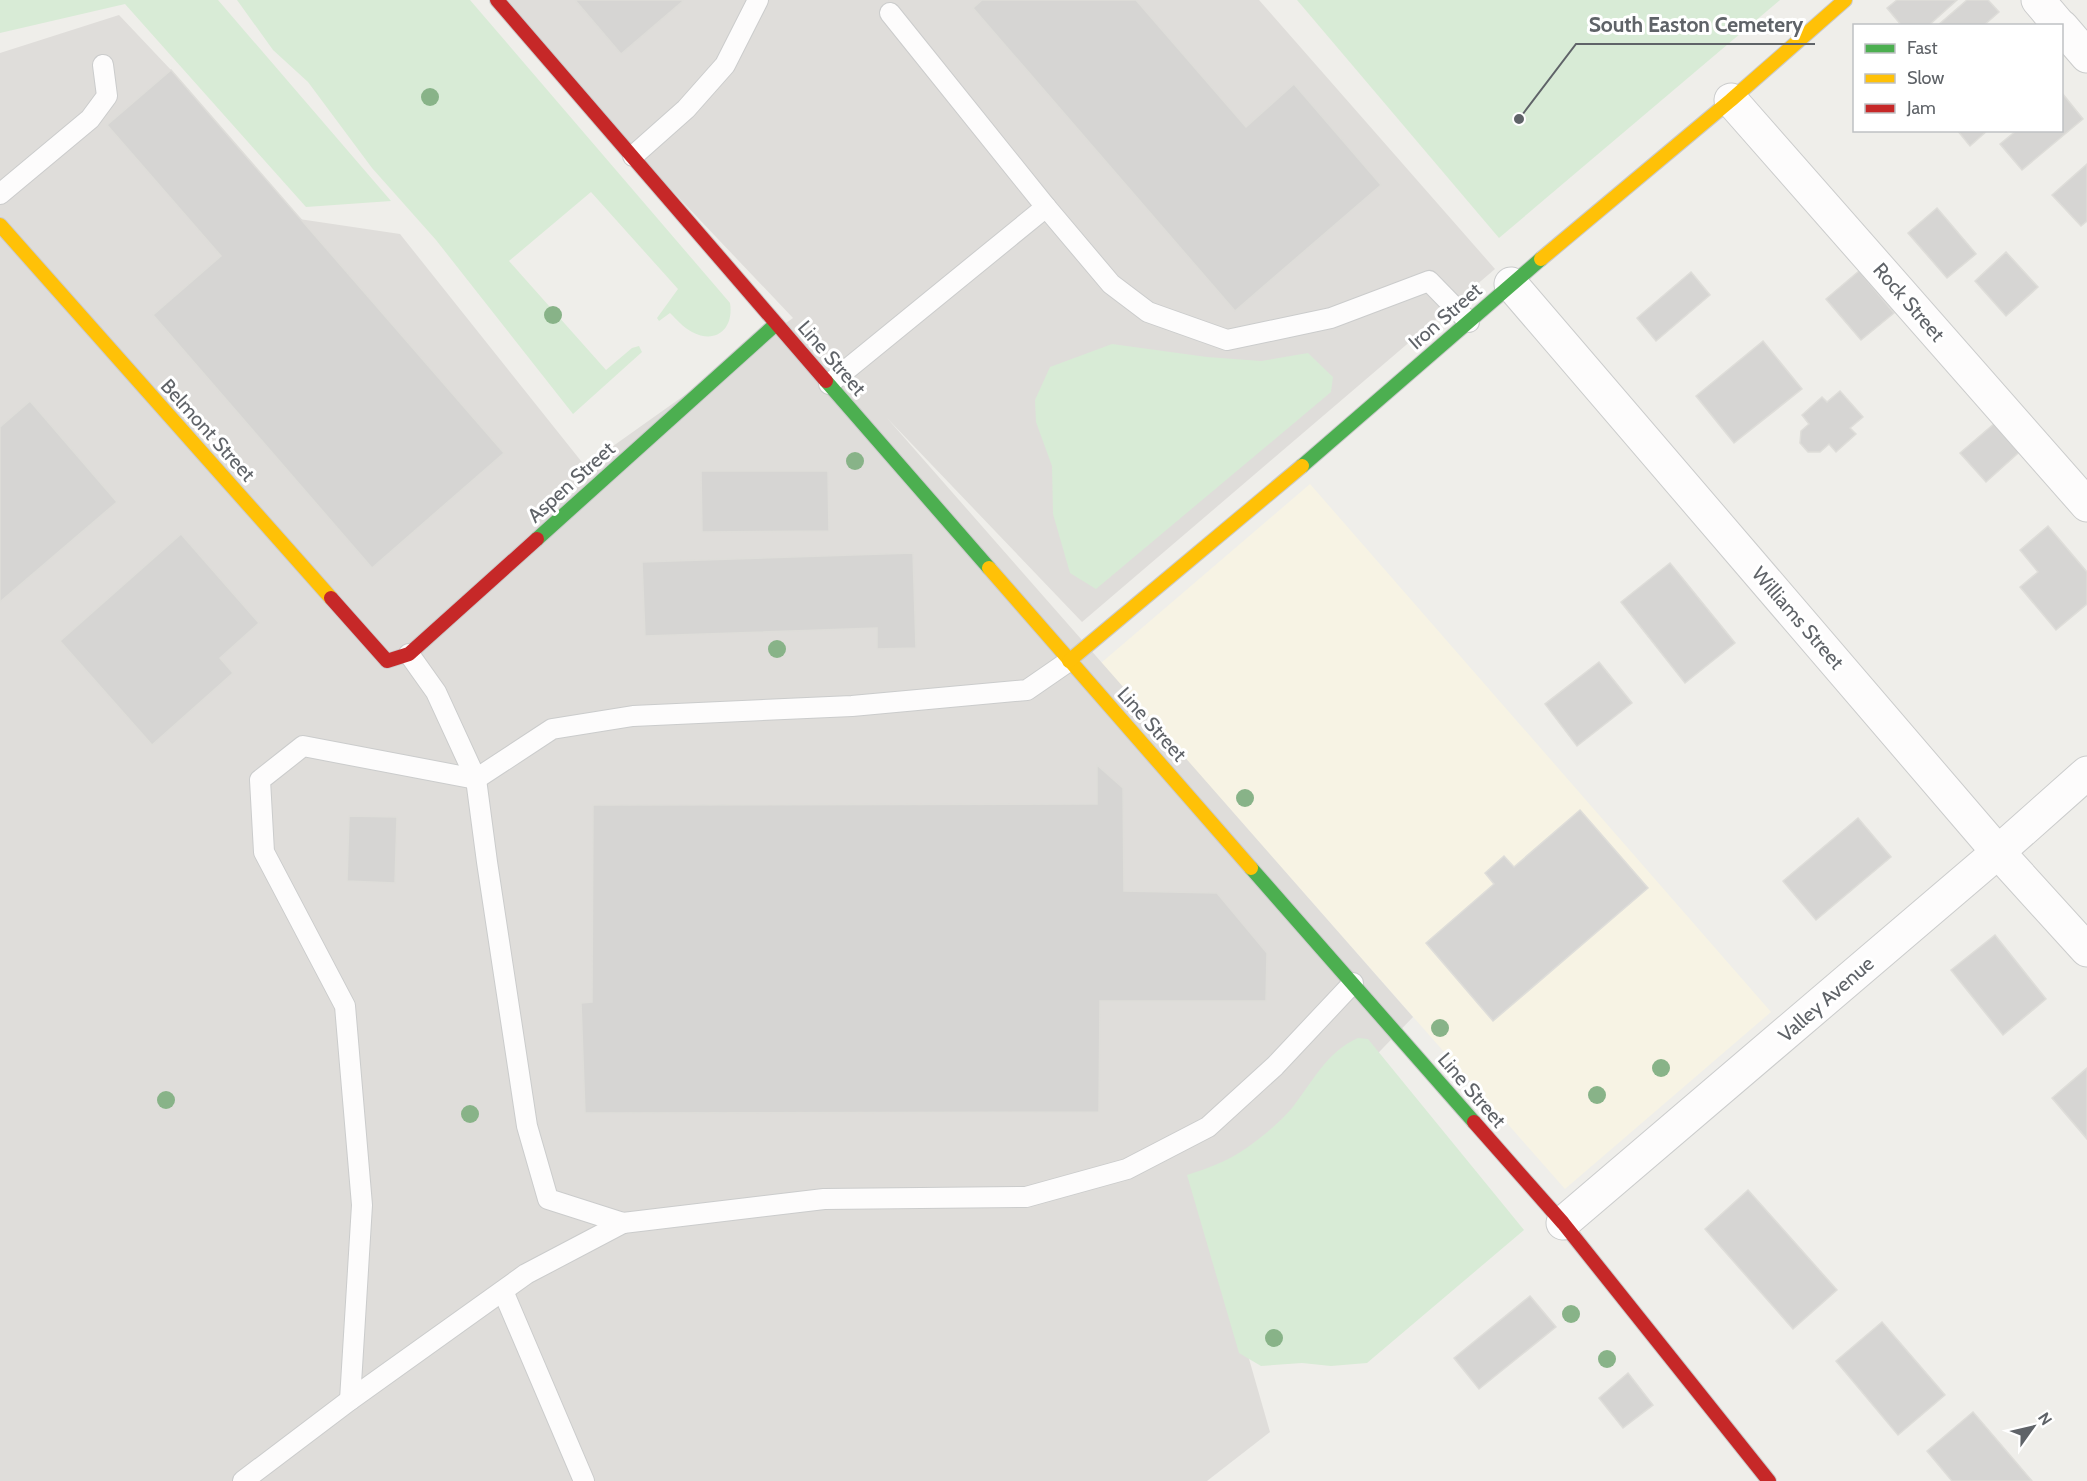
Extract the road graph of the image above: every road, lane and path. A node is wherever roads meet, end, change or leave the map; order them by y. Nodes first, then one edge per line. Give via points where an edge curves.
1 (497, 0) edge
2 (758, 0) edge
3 (1845, 0) edge
4 (2038, 0) edge
5 (890, 13) dead end
6 (2059, 24) edge
7 (2063, 28) edge
8 (2087, 56) edge
9 (103, 64) dead end
10 (1731, 100) junction
11 (633, 156) junction
12 (0, 194) edge
13 (1046, 207) junction
14 (0, 225) edge
15 (1511, 284) junction
16 (1468, 321) junction
17 (776, 324) junction
18 (829, 384) junction
19 (2087, 505) edge
20 (409, 654) junction
21 (387, 661) joint
22 (1069, 661) junction
23 (2087, 773) edge
24 (476, 779) junction
25 (1998, 852) junction
26 (2087, 950) edge
27 (1353, 983) junction
28 (623, 1222) junction
29 (1563, 1223) junction
30 (502, 1291) junction
31 (350, 1400) junction
32 (243, 1481) edge
33 (584, 1481) edge
34 (1769, 1481) edge

1 - 11 street, Line Street
2 - 11 lane via 725,65 686,109
3 - 10 street, Iron Street
4 - 6 street
5 - 13 lane
7 - 8 street
9 - 12 lane via 107,96 90,119
10 - 15 street, Iron Street
10 - 19 street, Rock Street
11 - 17 street, Line Street
13 - 16 lane via 1111,284 1148,312 1227,340 1331,318 1429,281
13 - 18 lane
14 - 21 street, Belmont Street
15 - 16 street, Iron Street
15 - 25 street, Williams Street
16 - 22 street, Iron Street
17 - 18 street, Line Street
17 - 20 street, Aspen Street
18 - 22 street, Line Street
20 - 21 street, Aspen Street
20 - 24 lane via 436,692
22 - 24 lane via 1027,690 852,706 633,716 552,729
22 - 27 street, Line Street
23 - 25 street, Valley Avenue
24 - 28 lane via 527,1126 548,1199
24 - 31 lane via 303,746 260,780 264,852 345,1006 362,1205
25 - 26 street, Williams Street
25 - 29 street, Valley Avenue
27 - 28 lane via 1275,1066 1208,1126 1127,1169 1026,1197 824,1199
27 - 29 street, Line Street
28 - 30 lane
29 - 34 street, Line Street
30 - 31 lane
30 - 33 lane
31 - 32 lane

